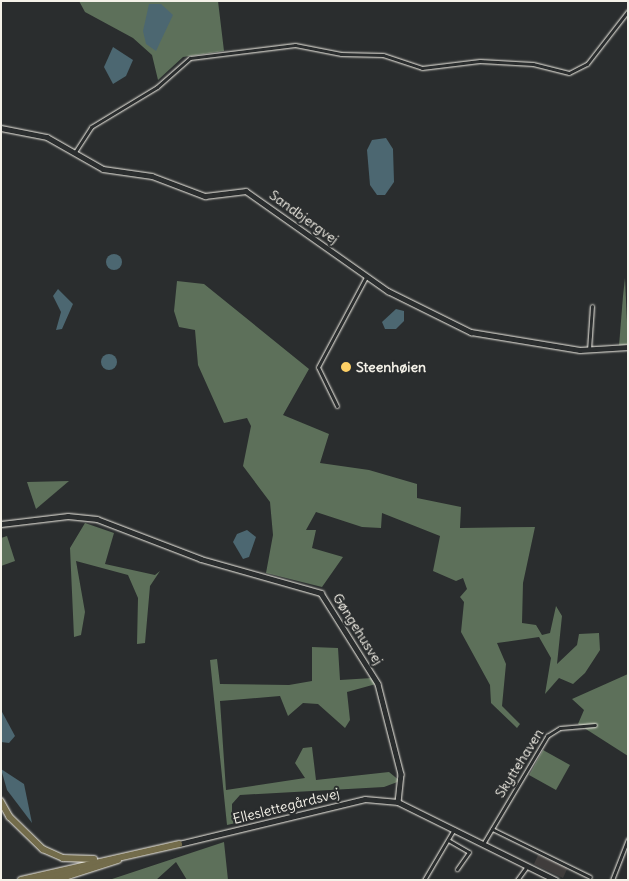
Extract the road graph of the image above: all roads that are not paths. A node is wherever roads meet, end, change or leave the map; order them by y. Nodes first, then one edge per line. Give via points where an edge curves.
1 (628, 11) edge
2 (1, 128) edge
3 (75, 152) junction
4 (366, 277) junction
5 (592, 306) dead end
6 (628, 347) edge
7 (588, 351) junction
8 (336, 406) dead end
9 (1, 524) edge
10 (595, 725) dead end
11 (1, 801) edge
12 (398, 802) junction
13 (454, 829) junction
14 (492, 829) junction
15 (628, 838) edge
16 (448, 840) junction
17 (179, 844) junction
18 (483, 844) junction
19 (627, 844) edge
20 (136, 853) junction
21 (118, 860) junction
22 (527, 866) junction
23 (457, 869) dead end
24 (590, 877) dead end
25 (426, 879) edge
26 (21, 880) edge
27 (38, 880) edge
28 (56, 880) edge
29 (517, 880) edge
30 (556, 880) edge
31 (612, 880) edge

1 - 3 street via 587,64 569,73 532,64 480,61 422,68 383,55 335,54 295,45 190,58 157,87 91,127
2 - 3 street, Sandbjergvej via 34,132
3 - 4 street, Sandbjergvej via 103,169 152,176 205,196 246,192
4 - 7 street, Sandbjergvej via 471,332
4 - 8 street via 318,368
5 - 7 street
6 - 7 street, Sandbjergvej
9 - 12 street, Gøngehusvej via 68,516 97,519 201,560 321,593 378,684 401,774
10 - 14 street, Skyttehaven via 560,728 547,736
11 - 20 highway via 21,829 52,854 80,860
12 - 13 street
12 - 17 street, Elleslettegårdsvej via 365,799
13 - 16 street
13 - 18 street
14 - 18 street, Skyttehaven
14 - 24 street
15 - 19 street
16 - 23 street via 469,852
16 - 25 street
17 - 20 highway
17 - 21 highway
18 - 22 street
19 - 31 street
20 - 26 highway
21 - 27 highway
21 - 28 highway
22 - 29 street
22 - 30 street

